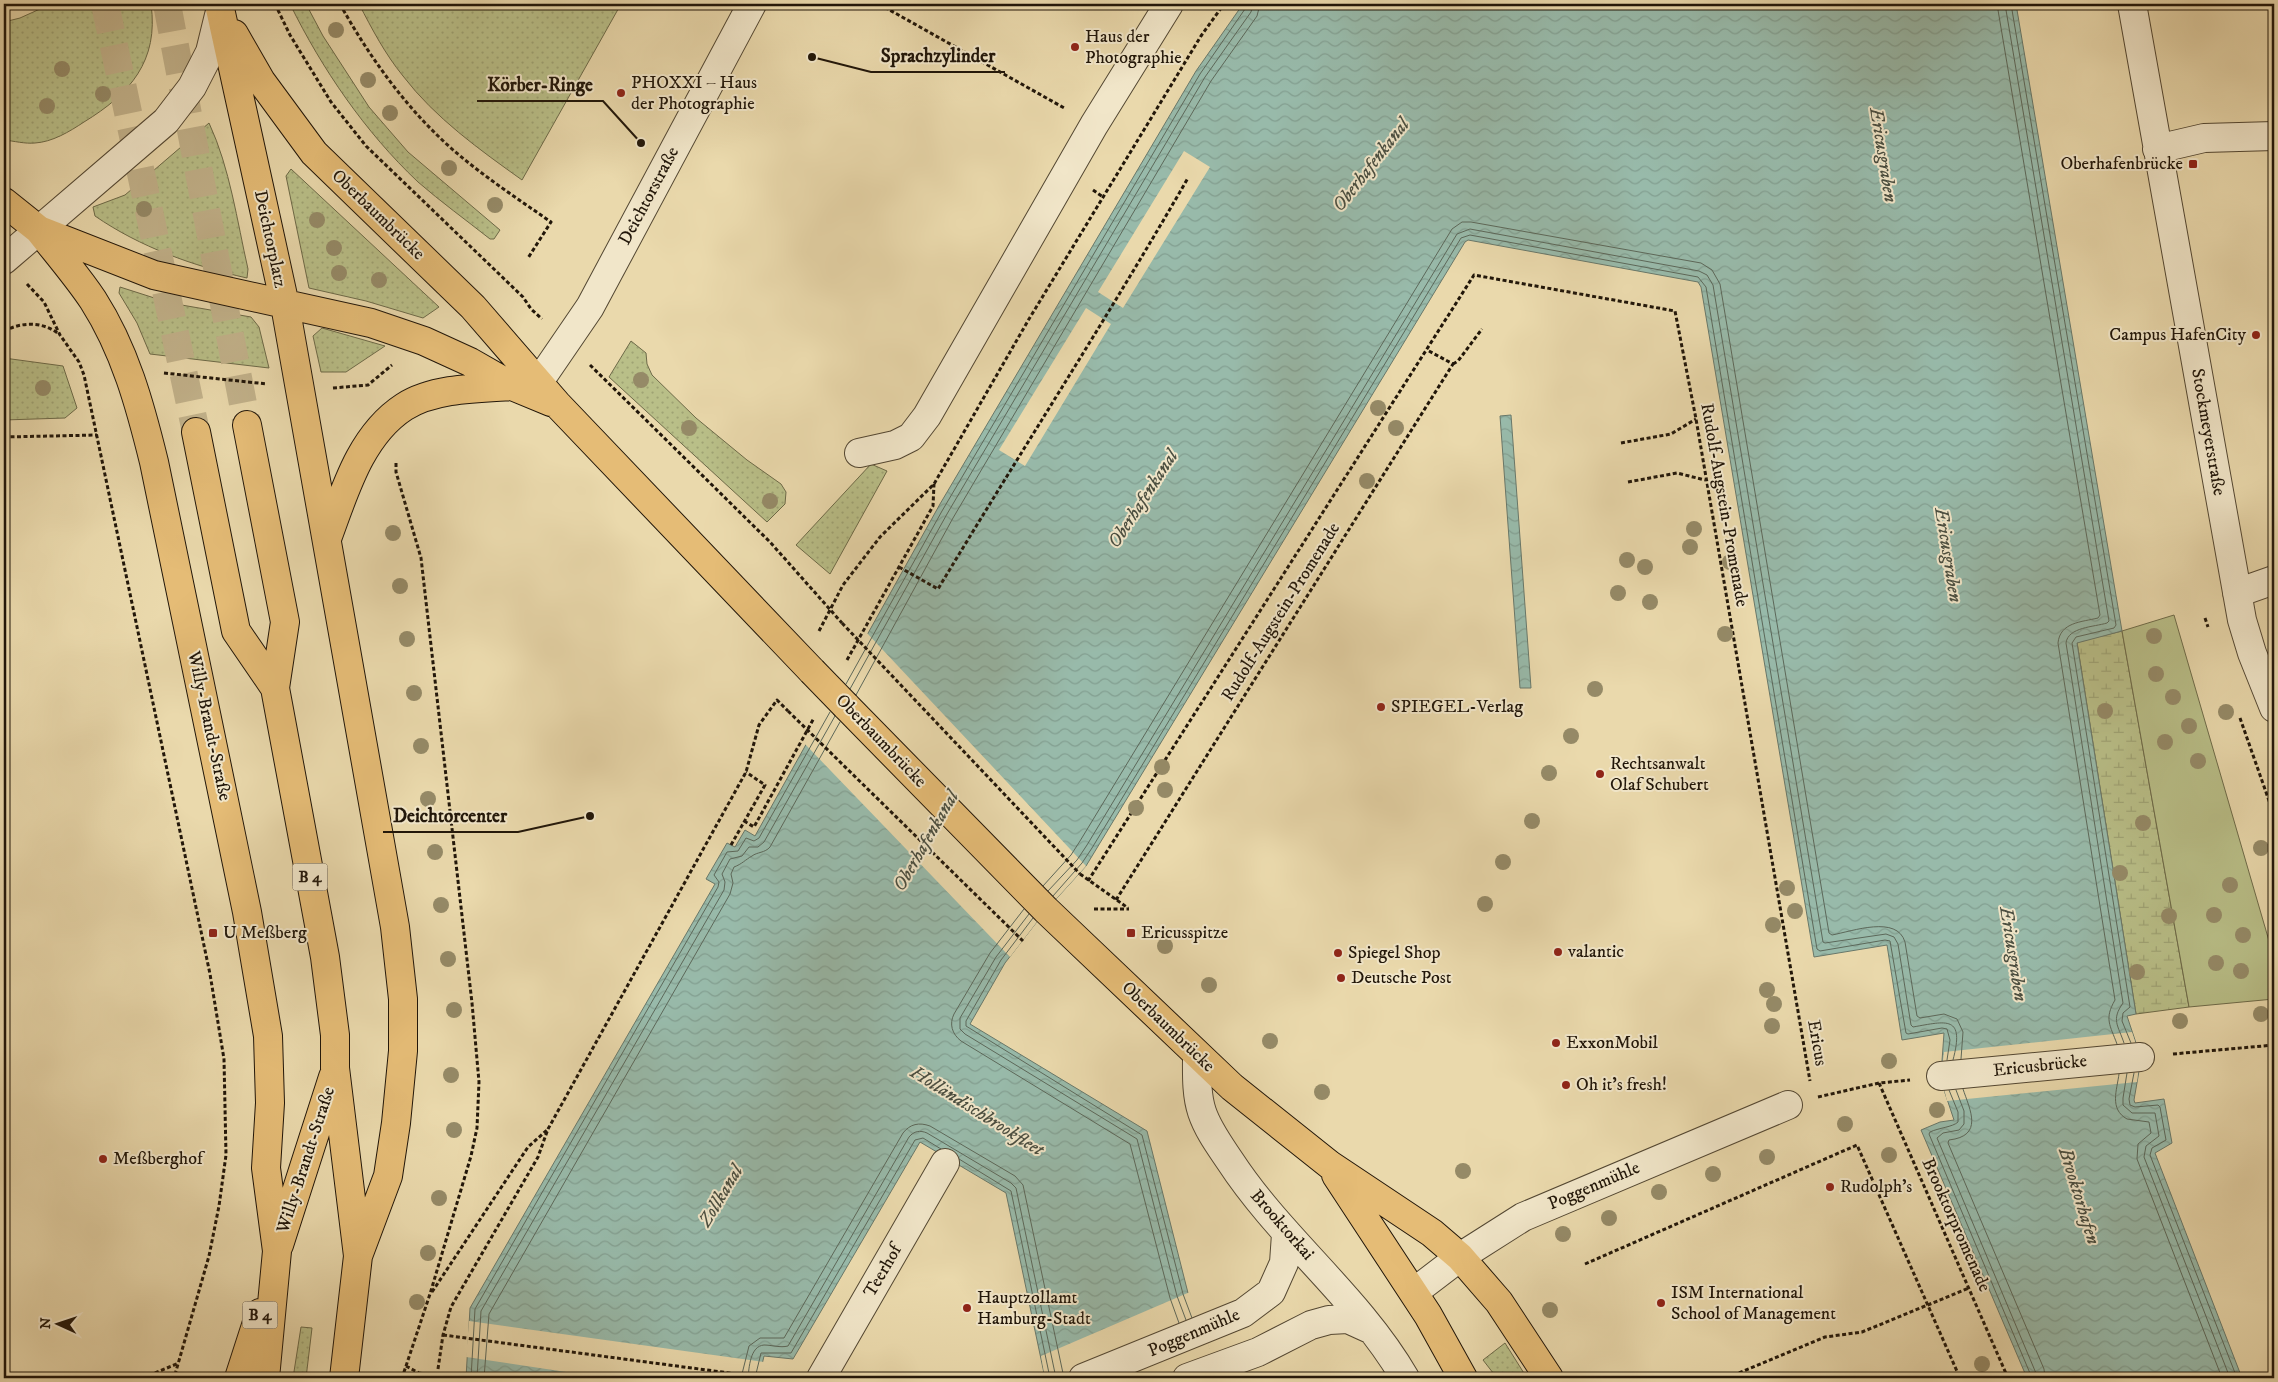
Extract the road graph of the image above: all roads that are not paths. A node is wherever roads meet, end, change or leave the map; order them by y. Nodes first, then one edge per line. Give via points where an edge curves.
1 (752, 4) edge
2 (1169, 4) edge
3 (2132, 4) edge
4 (218, 6) edge
5 (2274, 136) edge
6 (2157, 149) junction
7 (4, 202) edge
8 (39, 230) junction
9 (4, 260) edge
10 (285, 305) junction
11 (525, 385) junction
12 (247, 425) tunnel mouth
13 (196, 432) tunnel mouth
14 (859, 453) dead end
15 (327, 537) junction
16 (2274, 580) edge
17 (2237, 593) junction
18 (275, 688) junction
19 (2274, 708) edge
20 (1196, 1055) junction
21 (2140, 1057) road end
22 (335, 1068) junction
23 (1941, 1076) road end
24 (1800, 1102) road end
25 (946, 1163) dead end
26 (1330, 1165) junction
27 (1286, 1234) junction
28 (277, 1251) junction
29 (358, 1256) junction
30 (1460, 1256) junction
31 (1414, 1292) junction
32 (1370, 1329) junction
33 (239, 1378) edge
34 (265, 1378) edge
35 (344, 1378) edge
36 (821, 1378) edge
37 (1083, 1378) edge
38 (1188, 1378) edge
39 (1405, 1378) edge
40 (1463, 1378) edge
41 (1549, 1378) edge

1 - 11 street, Deichtorstraße via 590,307 566,342
2 - 14 street via 1094,125 927,416 911,437 895,445
3 - 6 street, Stockmeyerstraße
4 - 8 street via 210,52 192,87 166,121
4 - 10 main road, Deichtorplatz
4 - 11 main road, Oberbaumbrücke via 261,81 314,153 473,307
5 - 6 street via 2204,138
6 - 17 street, Stockmeyerstraße
7 - 8 main road, Deichtorplatz
8 - 9 street
8 - 10 main road, Deichtorplatz via 154,275
8 - 28 main road, Willy-Brandt-Straße / B 4 via 92,300 115,339 140,402 154,462 257,966 268,1036 270,1103 266,1168
10 - 11 main road, Oberbaumbrücke via 371,323 424,341
10 - 15 main road, Willy-Brandt-Straße / B 4
11 - 15 main road via 470,388 428,397 405,407 384,425 360,457
11 - 20 main road, Oberbaumbrücke, bridge via 556,404 1046,910
12 - 18 main road, Willy-Brandt-Straße / B 4 via 284,622
13 - 18 main road, Willy-Brandt-Straße / B 4 via 236,631
15 - 29 main road, Willy-Brandt-Straße / B 4 via 395,927 403,1000 403,1051 388,1176
16 - 17 street
17 - 19 street, Stockmeyerstraße via 2252,653
18 - 22 main road, Willy-Brandt-Straße / B 4 via 325,957 335,1035
20 - 26 main road, Oberbaumbrücke
20 - 27 street, Brooktorkai via 1202,1111 1212,1133 1241,1177
21 - 23 street, Ericusbrücke
22 - 28 main road, Willy-Brandt-Straße / B 4
22 - 29 main road, Willy-Brandt-Straße / B 4
24 - 30 street, Poggenmühle via 1523,1217
25 - 36 street, Teerhof
26 - 30 main road, Oberbaumbrücke via 1432,1233
26 - 31 main road, Oberbaumbrücke
27 - 32 street, Brooktorkai
27 - 37 street, Poggenmühle via 1284,1263 1271,1292 1243,1313
28 - 33 main road, Willy-Brandt-Straße / B 4
28 - 34 main road, Willy-Brandt-Straße
29 - 35 main road, Willy-Brandt-Straße / B 4
30 - 31 street, Poggenmühle
30 - 41 main road via 1499,1302
31 - 40 main road
32 - 38 street via 1348,1319 1329,1320 1311,1325 1258,1352
32 - 39 street, Brooktorkai

